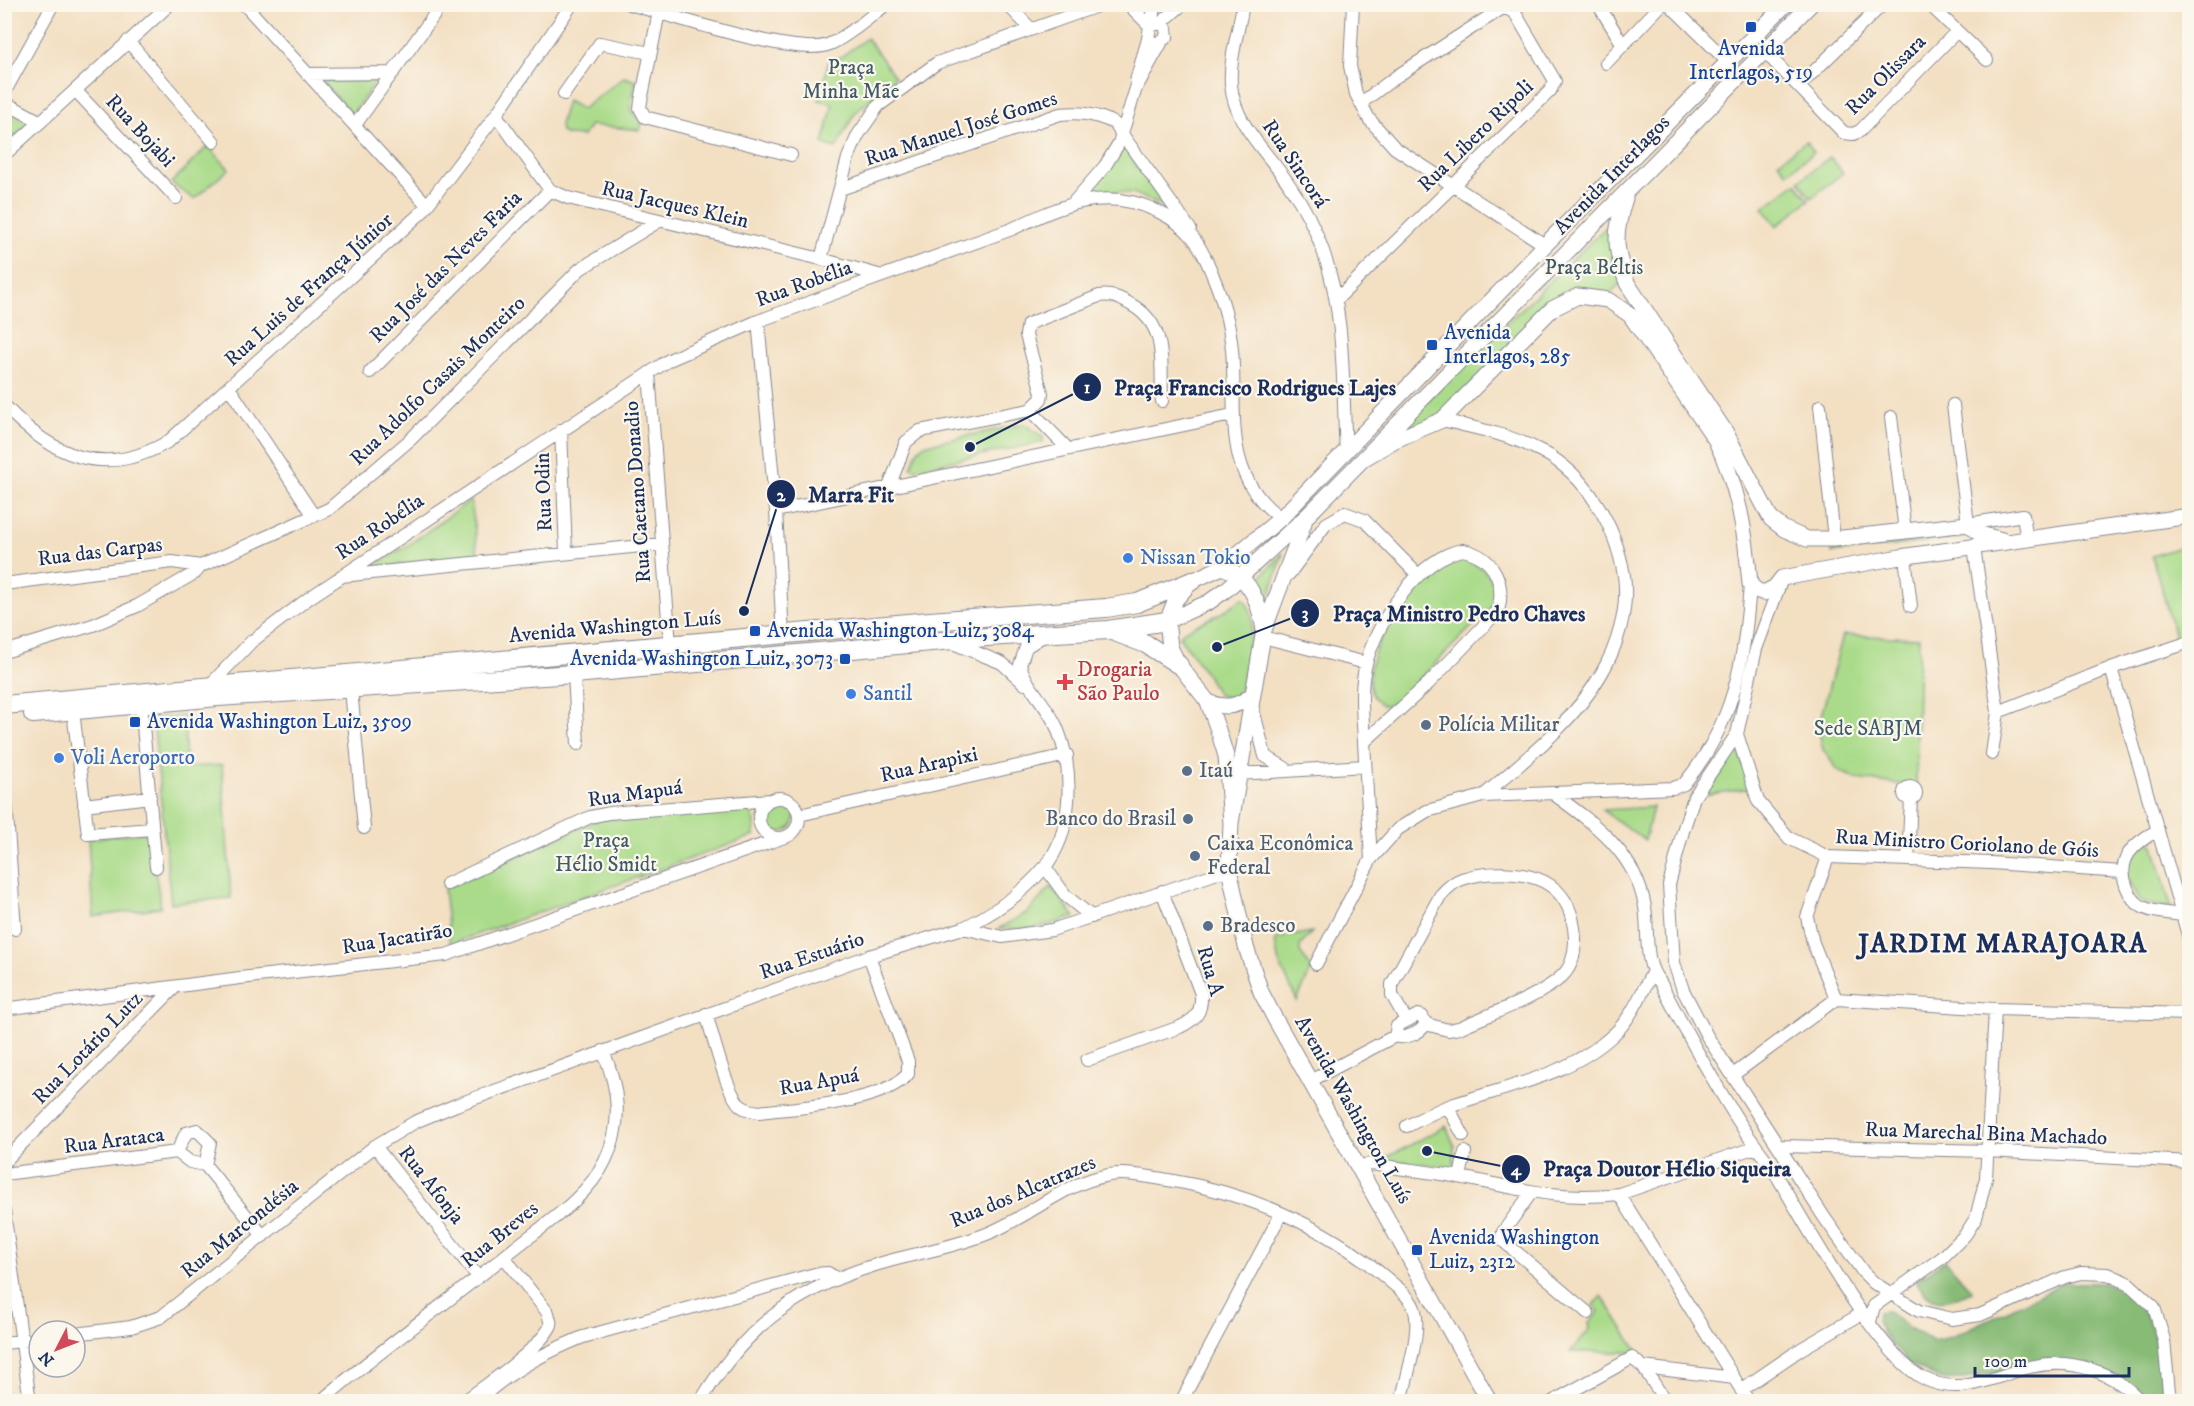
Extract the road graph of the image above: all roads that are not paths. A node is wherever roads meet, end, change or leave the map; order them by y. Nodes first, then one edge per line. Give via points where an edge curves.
1 (53, 4) edge
2 (170, 4) edge
3 (244, 4) edge
4 (442, 4) edge
5 (572, 4) edge
6 (629, 4) edge
7 (887, 4) edge
8 (1006, 4) edge
9 (1102, 4) edge
10 (1155, 4) edge
11 (1243, 4) edge
12 (1353, 4) edge
13 (1598, 4) edge
14 (1662, 4) edge
15 (1669, 4) edge
16 (1811, 4) edge
17 (1883, 4) edge
18 (1929, 4) edge
19 (1182, 5) edge
20 (1782, 6) edge
21 (1130, 7) edge
22 (659, 12) junction
23 (1030, 28) junction
24 (1155, 28) junction
25 (1957, 31) junction
26 (128, 41) junction
27 (1623, 45) junction
28 (1764, 51) junction
29 (650, 53) junction
30 (1986, 60) dead end
31 (1606, 63) dead end
32 (1729, 63) junction
33 (393, 73) junction
34 (307, 74) junction
35 (1799, 86) junction
36 (1136, 88) junction
37 (76, 91) junction
38 (4, 93) edge
39 (564, 94) dead end
40 (4, 102) edge
41 (1360, 104) junction
42 (496, 115) junction
43 (41, 122) junction
44 (355, 125) junction
45 (1122, 135) junction
46 (214, 142) dead end
47 (4, 155) edge
48 (791, 155) dead end
49 (1454, 185) junction
50 (840, 189) junction
51 (550, 190) junction
52 (1626, 195) junction
53 (176, 198) dead end
54 (427, 205) junction
55 (1586, 205) junction
56 (1070, 206) junction
57 (1605, 216) junction
58 (659, 221) junction
59 (1616, 231) junction
60 (1194, 236) junction
61 (1545, 245) junction
62 (821, 259) junction
63 (882, 276) junction
64 (1627, 283) junction
65 (1336, 300) junction
66 (1608, 300) junction
67 (758, 321) junction
68 (370, 372) dead end
69 (649, 373) junction
70 (230, 389) junction
71 (1162, 401) dead end
72 (4, 405) edge
73 (1953, 405) dead end
74 (1820, 406) dead end
75 (1030, 410) junction
76 (1232, 415) junction
77 (1891, 417) dead end
78 (1442, 420) junction
79 (561, 430) junction
80 (1721, 436) junction
81 (1067, 448) junction
82 (1346, 453) junction
83 (1363, 459) junction
84 (889, 487) junction
85 (776, 511) junction
86 (1309, 514) junction
87 (314, 516) junction
88 (2190, 516) edge
89 (1281, 518) junction
90 (1968, 524) junction
91 (1905, 531) junction
92 (1834, 539) junction
93 (2028, 540) junction
94 (2009, 542) junction
95 (662, 544) junction
96 (1974, 548) junction
97 (1955, 550) junction
98 (566, 552) junction
99 (1905, 557) junction
100 (201, 566) junction
101 (1222, 567) junction
102 (1418, 574) junction
103 (341, 576) junction
104 (1241, 576) junction
105 (1782, 578) junction
106 (1192, 581) junction
107 (1283, 582) junction
108 (4, 584) edge
109 (1750, 584) junction
110 (1911, 606) dead end
111 (1167, 621) junction
112 (1108, 630) junction
113 (1263, 633) junction
114 (1047, 634) junction
115 (783, 636) junction
116 (939, 641) junction
117 (2190, 642) edge
118 (670, 645) junction
119 (4, 652) edge
120 (1366, 663) junction
121 (1179, 665) junction
122 (2111, 668) junction
123 (574, 674) junction
124 (210, 685) junction
125 (351, 689) junction
126 (1035, 693) junction
127 (1252, 699) junction
128 (1208, 702) junction
129 (141, 704) junction
130 (4, 705) edge
131 (73, 711) junction
132 (1998, 712) junction
133 (4, 717) edge
134 (1724, 724) junction
135 (1737, 734) junction
136 (1364, 742) junction
137 (578, 744) dead end
138 (1992, 754) dead end
139 (1067, 755) junction
140 (1365, 766) junction
141 (1289, 769) junction
142 (4, 772) edge
143 (1239, 774) junction
144 (1555, 795) junction
145 (1483, 796) junction
146 (150, 797) junction
147 (1911, 799) dead end
148 (770, 800) junction
149 (84, 805) junction
150 (799, 815) junction
151 (1231, 823) junction
152 (364, 828) dead end
153 (152, 829) junction
154 (2158, 830) junction
155 (779, 839) junction
156 (1828, 857) junction
157 (1371, 859) junction
158 (1908, 860) junction
159 (156, 867) dead end
160 (1045, 867) junction
161 (1229, 869) junction
162 (2122, 872) junction
163 (447, 884) dead end
164 (1162, 891) junction
165 (2182, 915) junction
166 (1092, 917) junction
167 (15, 928) dead end
168 (963, 928) junction
169 (2190, 942) edge
170 (869, 956) junction
171 (1316, 964) dead end
172 (1652, 973) junction
173 (174, 988) junction
174 (1836, 999) junction
175 (1995, 1009) junction
176 (4, 1010) edge
177 (706, 1014) junction
178 (2190, 1014) edge
179 (1406, 1020) junction
180 (1426, 1024) junction
181 (1395, 1036) junction
182 (603, 1051) junction
183 (1087, 1060) dead end
184 (1733, 1075) junction
185 (1310, 1081) junction
186 (1448, 1107) junction
187 (417, 1125) joint
188 (1407, 1126) dead end
189 (1463, 1135) dead end
190 (375, 1146) junction
191 (1780, 1146) junction
192 (1756, 1147) junction
193 (1988, 1151) junction
194 (177, 1152) junction
195 (1465, 1152) dead end
196 (4, 1161) edge
197 (2190, 1162) edge
198 (205, 1165) junction
199 (1359, 1166) junction
200 (4, 1174) edge
201 (1460, 1177) junction
202 (1531, 1193) junction
203 (1619, 1194) junction
204 (4, 1211) edge
205 (1281, 1214) junction
206 (263, 1236) junction
207 (504, 1257) junction
208 (478, 1277) junction
209 (836, 1278) junction
210 (1889, 1294) junction
211 (1588, 1313) dead end
212 (1866, 1317) junction
213 (87, 1332) edge
214 (27, 1340) edge
215 (22, 1341) junction
216 (4, 1343) edge
217 (1643, 1367) junction
218 (1734, 1378) junction
219 (1743, 1397) edge
220 (30, 1401) edge
221 (320, 1401) edge
222 (463, 1401) edge
223 (477, 1401) edge
224 (700, 1401) edge
225 (1181, 1401) edge
226 (1401, 1401) edge
227 (1490, 1401) edge
228 (1552, 1401) edge
229 (1666, 1401) edge
230 (2141, 1401) edge
231 (2173, 1401) edge

1 - 38 street
2 - 26 street
3 - 34 street
4 - 33 street
5 - 42 street, Rua Luis de França Júnior
6 - 22 street
7 - 22 street via 830,44 816,48 772,42
8 - 23 street
9 - 23 street
10 - 24 street
11 - 65 street, Rua Sincorá via 1231,75 1234,99 1248,131 1310,218
12 - 41 street via 1350,66
13 - 27 street
14 - 27 street
15 - 32 street
16 - 28 main road, Avenida Interlagos
17 - 35 street
18 - 25 street
19 - 24 street
20 - 32 main road, Avenida Interlagos
21 - 24 street
22 - 29 street
23 - 50 street via 937,63 878,106 858,135
24 - 36 street
24 - 36 street via 1165,41
25 - 30 street
25 - 35 street, Rua Olissara via 1857,133 1844,133
26 - 37 street
26 - 46 street
27 - 31 street
28 - 35 street, Rua Olissara
28 - 52 main road, Avenida Interlagos
29 - 39 street via 600,43
29 - 48 street via 640,101 645,117
32 - 55 main road, Avenida Interlagos
33 - 34 street
33 - 44 street
34 - 44 street
36 - 45 street
37 - 43 street
37 - 53 street, Rua Bojabi
40 - 43 street
41 - 49 street via 1395,148
41 - 49 street, Rua Libero Ripoli via 1501,9 1511,10 1552,73 1555,84
42 - 51 street
42 - 54 street, Rua Luis de França Júnior
43 - 47 street
44 - 54 street
45 - 50 street, Rua Manuel José Gomes via 1114,123 1097,115 1060,114
45 - 56 street via 1105,166
45 - 60 street, Rua Manuel José Gomes
49 - 61 street
49 - 65 street, Rua Libero Ripoli
50 - 62 street
51 - 58 street, Rua Jacques Klein via 585,204
51 - 68 street, Rua José das Neves Faria
52 - 57 main road, Avenida Interlagos
52 - 59 main road
54 - 70 street, Rua Luis de França Júnior
55 - 57 main road via 1598,208
55 - 61 main road, Avenida Interlagos
56 - 60 street, Rua Robélia via 1093,198 1124,199 1165,215
56 - 63 street, Rua Robélia
57 - 59 main road
57 - 83 main road, Avenida Interlagos
58 - 62 street, Rua Jacques Klein
58 - 87 street, Rua Adolfo Casais Monteiro via 580,269 411,439 329,509
59 - 64 main road
60 - 76 street, Rua Robélia via 1224,303 1233,365
61 - 82 main road, Avenida Interlagos
62 - 63 street, Rua Jacques Klein
63 - 67 street, Rua Robélia
64 - 66 main road
64 - 80 main road
65 - 82 street, Rua Sincorá
66 - 78 main road via 1578,296 1552,309
66 - 80 main road via 1630,315
67 - 69 street, Rua Robélia via 669,360
67 - 85 street
69 - 79 street, Rua Robélia
69 - 95 street, Rua Caetano Donadio
70 - 72 street, Rua Luis de França Júnior via 169,441 115,460 80,458 46,444
70 - 87 street
71 - 75 street via 1159,337 1153,321 1145,312 1108,295 1028,324 1026,334 1042,393
73 - 90 street
74 - 92 street
75 - 81 street
75 - 84 street via 915,433 906,442
76 - 81 street
76 - 89 street, Rua Robélia via 1244,472 1257,496
77 - 91 street
78 - 83 main road
78 - 145 street via 1520,441 1566,468 1591,494 1607,523 1624,576 1617,639 1600,675 1565,720
79 - 98 street, Rua Odin
79 - 103 street, Rua Robélia
80 - 92 main road via 1771,519 1795,536
80 - 109 main road via 1740,508
81 - 84 street
82 - 89 main road, Avenida Interlagos
83 - 86 main road, Avenida Interlagos
84 - 85 street
85 - 115 street
86 - 104 main road, Avenida Interlagos
86 - 107 main road
87 - 100 street, Rua Adolfo Casais Monteiro
88 - 93 main road
89 - 101 main road, Avenida Interlagos
90 - 91 main road
90 - 93 street via 2023,514
90 - 94 main road via 1980,534
90 - 97 main road via 1964,540
91 - 92 main road
93 - 94 main road
94 - 96 main road
95 - 98 street
95 - 118 street, Rua Caetano Donadio
96 - 97 main road
96 - 132 street
97 - 99 main road
98 - 103 street
99 - 105 main road
99 - 110 street
100 - 108 street, Rua das Carpas via 172,562
100 - 119 street, Rua Adolfo Casais Monteiro via 195,573 114,616
101 - 104 main road
101 - 106 main road, Avenida Washington Luís
102 - 107 street via 1364,520 1345,513 1326,524
102 - 120 street via 1380,627
102 - 136 street via 1453,552 1476,553 1499,579 1502,595 1498,611 1429,683
103 - 124 street, Rua Robélia via 251,642
104 - 111 main road, Avenida Interlagos via 1209,602
104 - 113 main road, Avenida Washington Luís via 1257,602
105 - 109 main road via 1764,592
105 - 135 street via 1756,650
106 - 111 main road via 1176,599
106 - 115 highway, Avenida Washington Luís via 1137,603 1106,608
107 - 113 main road
109 - 134 street via 1746,645
111 - 112 highway, Avenida Interlagos
111 - 121 main road, Avenida Washington Luís via 1170,647
112 - 114 highway, Avenida Washington Luís
112 - 121 highway via 1140,641
113 - 120 street
113 - 127 main road, Avenida Washington Luís
114 - 116 highway, Avenida Washington Luís
114 - 126 street via 1026,647 1020,658 1022,673
115 - 118 highway, Avenida Washington Luís
116 - 123 highway, Avenida Washington Luís
116 - 126 street via 965,646 1002,663
117 - 122 street
118 - 124 highway, Avenida Washington Luís
120 - 136 street via 1362,694
121 - 128 main road, Avenida Washington Luís
122 - 132 street
122 - 154 street
123 - 125 highway, Avenida Washington Luís
123 - 137 street
124 - 130 highway, Avenida Washington Luís
125 - 129 highway, Avenida Washington Luís
125 - 152 street
126 - 139 street via 1057,725
127 - 128 main road via 1235,706
127 - 141 street via 1265,756
127 - 143 main road, Avenida Washington Luís
128 - 151 main road, Avenida Washington Luís via 1226,756
129 - 131 highway, Avenida Washington Luís
129 - 146 street
131 - 133 highway, Avenida Washington Luís
131 - 149 street
132 - 138 street
134 - 135 street
134 - 144 street via 1684,784 1673,788
135 - 156 street, Rua Ministro Coriolano de Góis via 1758,801 1790,838
135 - 184 street via 1694,797 1670,885 1669,909 1674,963 1683,990
136 - 140 street
139 - 150 street, Rua Arapixi
139 - 160 street via 1066,819
140 - 141 street
140 - 157 street
141 - 143 street
142 - 167 street
143 - 151 main road, Avenida Washington Luís
144 - 145 street
144 - 172 street via 1601,829 1639,880
145 - 157 street via 1427,811 1398,829
146 - 149 street
146 - 153 street
147 - 158 street
148 - 150 street via 788,800
148 - 155 street via 761,809 759,823 766,834
148 - 163 street, Rua Mapuá via 590,817
149 - 153 street via 86,830 92,836
150 - 155 street via 795,831
151 - 161 main road, Avenida Washington Luís
153 - 159 street
154 - 162 street via 2134,844
154 - 165 street
155 - 173 street, Rua Jacatirão via 446,955
156 - 158 street, Rua Ministro Coriolano de Góis
156 - 174 street via 1807,917 1813,943
157 - 171 street
158 - 162 street, Rua Ministro Coriolano de Góis
160 - 166 street via 1066,896
160 - 168 street via 1018,894
161 - 164 street, Rua Estuário
161 - 185 main road, Avenida Washington Luís via 1255,976
162 - 165 street via 2130,895 2143,908
164 - 166 street, Rua Estuário
164 - 183 street, Rua A via 1201,994 1201,1010 1180,1027
165 - 169 street
166 - 168 street, Rua Estuário via 1018,936 1002,937
168 - 170 street, Rua Estuário
170 - 177 street, Rua Estuário
170 - 177 street, Rua Apuá via 910,1068 903,1080 894,1085 835,1103 749,1110 740,1106 730,1088
172 - 186 street via 1626,1021 1594,1051 1551,1073
172 - 192 street via 1704,1066
173 - 176 street, Rua Jacatirão
173 - 196 street, Rua Lotário Lutz
174 - 175 street
174 - 184 street
175 - 178 street
175 - 193 street
177 - 182 street, Rua Estuário
179 - 180 street via 1420,1015
179 - 180 street via 1392,995 1392,984 1448,887 1460,879 1509,874 1552,886 1564,900 1574,924 1575,948 1562,976 1547,987 1459,1028 1448,1030
179 - 181 street via 1397,1026
180 - 181 street via 1405,1037
181 - 185 street
182 - 187 street, Rua Estuário
182 - 207 street, Rua Breves via 612,1070 618,1107 616,1129 604,1164 574,1200
184 - 191 street
185 - 199 main road, Avenida Washington Luís
186 - 188 street
186 - 189 street
187 - 190 street, Rua Marcondésia
190 - 206 street, Rua Marcondésia via 353,1170
190 - 208 street, Rua Afonja
191 - 193 street, Rua Marechal Bina Machado
191 - 210 street via 1863,1272
192 - 203 street
192 - 212 street
193 - 197 street, Rua Marechal Bina Machado
193 - 210 street via 1982,1200 1965,1235 1943,1257
194 - 198 street, Rua Arataca via 190,1162
194 - 198 street via 186,1133 197,1130 210,1143
194 - 200 street, Rua Arataca via 108,1167
195 - 201 street
198 - 206 street, Rua Arataca
199 - 201 street via 1372,1164
199 - 227 main road, Avenida Washington Luís
201 - 202 street
202 - 203 street via 1566,1197
202 - 211 street via 1503,1232 1502,1240
203 - 218 street
204 - 215 street
205 - 209 street, Rua dos Alcatrazes via 1195,1185 1145,1176 1109,1175 1065,1191 989,1233
205 - 225 street
205 - 226 street, Rua dos Alcatrazes via 1323,1233 1363,1259 1412,1304 1416,1329
206 - 213 street, Rua Marcondésia via 161,1317 131,1327
207 - 208 street, Rua Breves
207 - 222 street via 548,1313 551,1325 522,1356
208 - 221 street, Rua Breves
209 - 223 street, Rua dos Alcatrazes via 828,1273 815,1274 583,1337 547,1354
209 - 224 street, Rua dos Alcatrazes via 768,1318 729,1357
210 - 212 street
210 - 231 street via 1919,1311 1952,1319 1980,1315 2065,1277 2108,1274 2128,1283 2154,1307 2160,1319
212 - 219 street via 1801,1349
212 - 230 street via 1910,1370 1939,1385 1967,1386 2028,1368 2063,1364 2105,1374
214 - 215 street
215 - 216 street
215 - 220 street
217 - 218 street
217 - 228 street via 1634,1359 1625,1360
217 - 229 street
218 - 219 street

